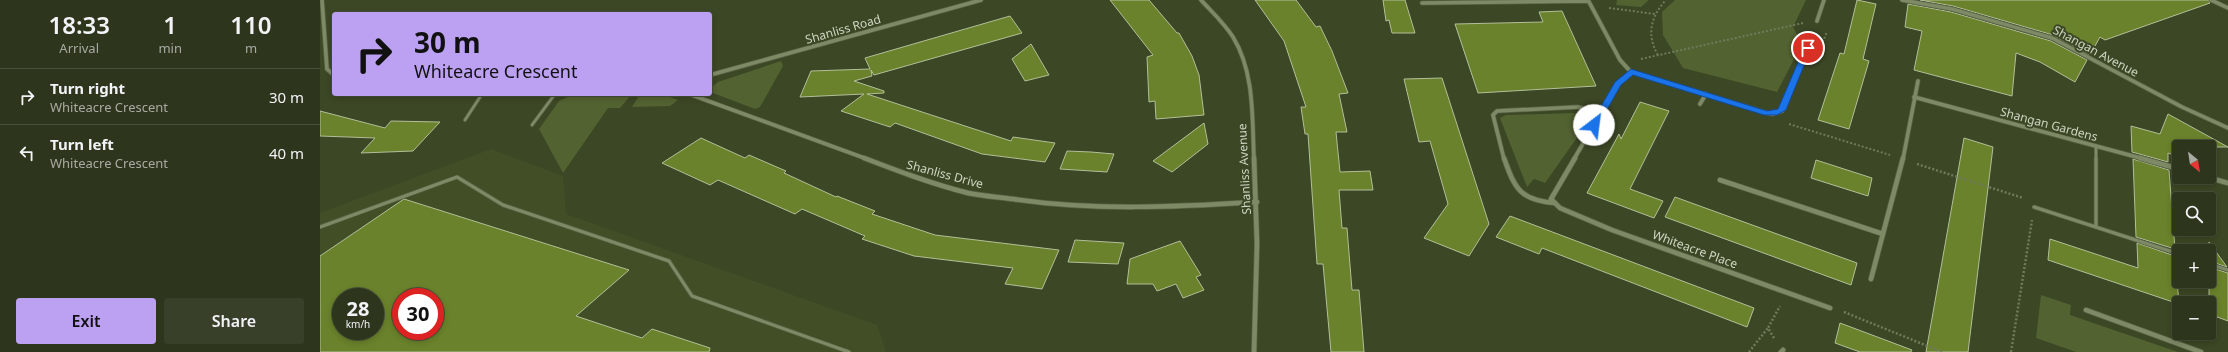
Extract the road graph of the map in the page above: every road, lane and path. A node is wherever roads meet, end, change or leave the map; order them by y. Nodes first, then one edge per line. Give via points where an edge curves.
1 (322, 0) edge
2 (981, 0) edge
3 (1201, 0) edge
4 (1588, 0) edge
5 (1666, 0) edge
6 (1824, 0) edge
7 (1902, 0) edge
8 (2211, 0) edge
9 (1422, 3) dead end
10 (1607, 8) dead end
11 (2228, 8) edge
12 (1655, 14) junction
13 (1817, 21) joint
14 (1803, 23) dead end
15 (1808, 48) joint
16 (1659, 55) junction
17 (326, 60) junction
18 (1637, 60) dead end
19 (320, 62) edge
20 (1631, 72) junction
21 (332, 73) edge
22 (712, 74) edge
23 (1918, 81) dead end
24 (1706, 94) junction
25 (481, 96) edge
26 (553, 96) edge
27 (694, 96) edge
28 (1914, 97) junction
29 (1700, 104) dead end
30 (1601, 112) junction
31 (1773, 114) junction
32 (465, 120) dead end
33 (532, 124) dead end
34 (2228, 128) edge
35 (2096, 147) junction
36 (1903, 159) junction
37 (2172, 167) edge
38 (1720, 180) dead end
39 (2216, 180) edge
40 (2228, 183) edge
41 (1257, 202) junction
42 (1555, 203) junction
43 (2034, 207) junction
44 (320, 227) edge
45 (2096, 227) junction
46 (1883, 234) junction
47 (2172, 252) edge
48 (2216, 266) edge
49 (2228, 270) edge
50 (1871, 279) dead end
51 (1779, 289) junction
52 (1830, 308) joint
53 (2086, 310) dead end
54 (1768, 328) junction
55 (1782, 351) edge
56 (848, 352) edge
57 (1254, 352) edge
58 (1749, 352) edge
59 (1942, 352) edge
60 (2011, 352) edge
61 (2201, 352) edge

1 - 17 street
2 - 22 street, Shanliss Road
3 - 41 street, Shanliss Avenue via 1236,42 1249,80
4 - 9 street
4 - 20 street via 1620,60
5 - 12 path
6 - 13 street
7 - 34 street, Shangan Avenue via 1959,11 2052,38 2162,97
8 - 11 street
10 - 12 path
12 - 16 path via 1650,28 1655,50
13 - 15 path via 1816,25 1827,30 1820,50
14 - 16 path
15 - 31 street via 1782,110
16 - 18 path
17 - 19 street
17 - 21 street via 327,69
20 - 24 street
20 - 30 street via 1618,84
23 - 28 street
24 - 29 street
24 - 31 street
25 - 32 lane
26 - 33 lane
27 - 41 street, Shanliss Drive via 915,178 969,193 1033,202 1096,206 1197,206
28 - 35 street, Shangan Gardens
28 - 36 street
30 - 42 street via 1551,199
30 - 42 street, Whiteacre Place via 1578,107 1497,111 1493,115 1512,180 1523,195 1536,201
31 - 36 path via 1785,123
35 - 37 street, Shangan Gardens
35 - 45 lane
36 - 43 path via 2034,201
36 - 46 street
38 - 46 street
39 - 40 street
41 - 57 street, Shanliss Avenue
42 - 51 street, Whiteacre Place via 1560,208 1612,230
43 - 45 lane
43 - 60 path
44 - 56 lane via 457,177 503,205 669,261 692,296
45 - 47 lane
46 - 50 street
48 - 49 lane
51 - 52 street, Whiteacre Place
51 - 54 path via 1780,307
52 - 59 path
53 - 61 street
54 - 55 path
54 - 58 path

